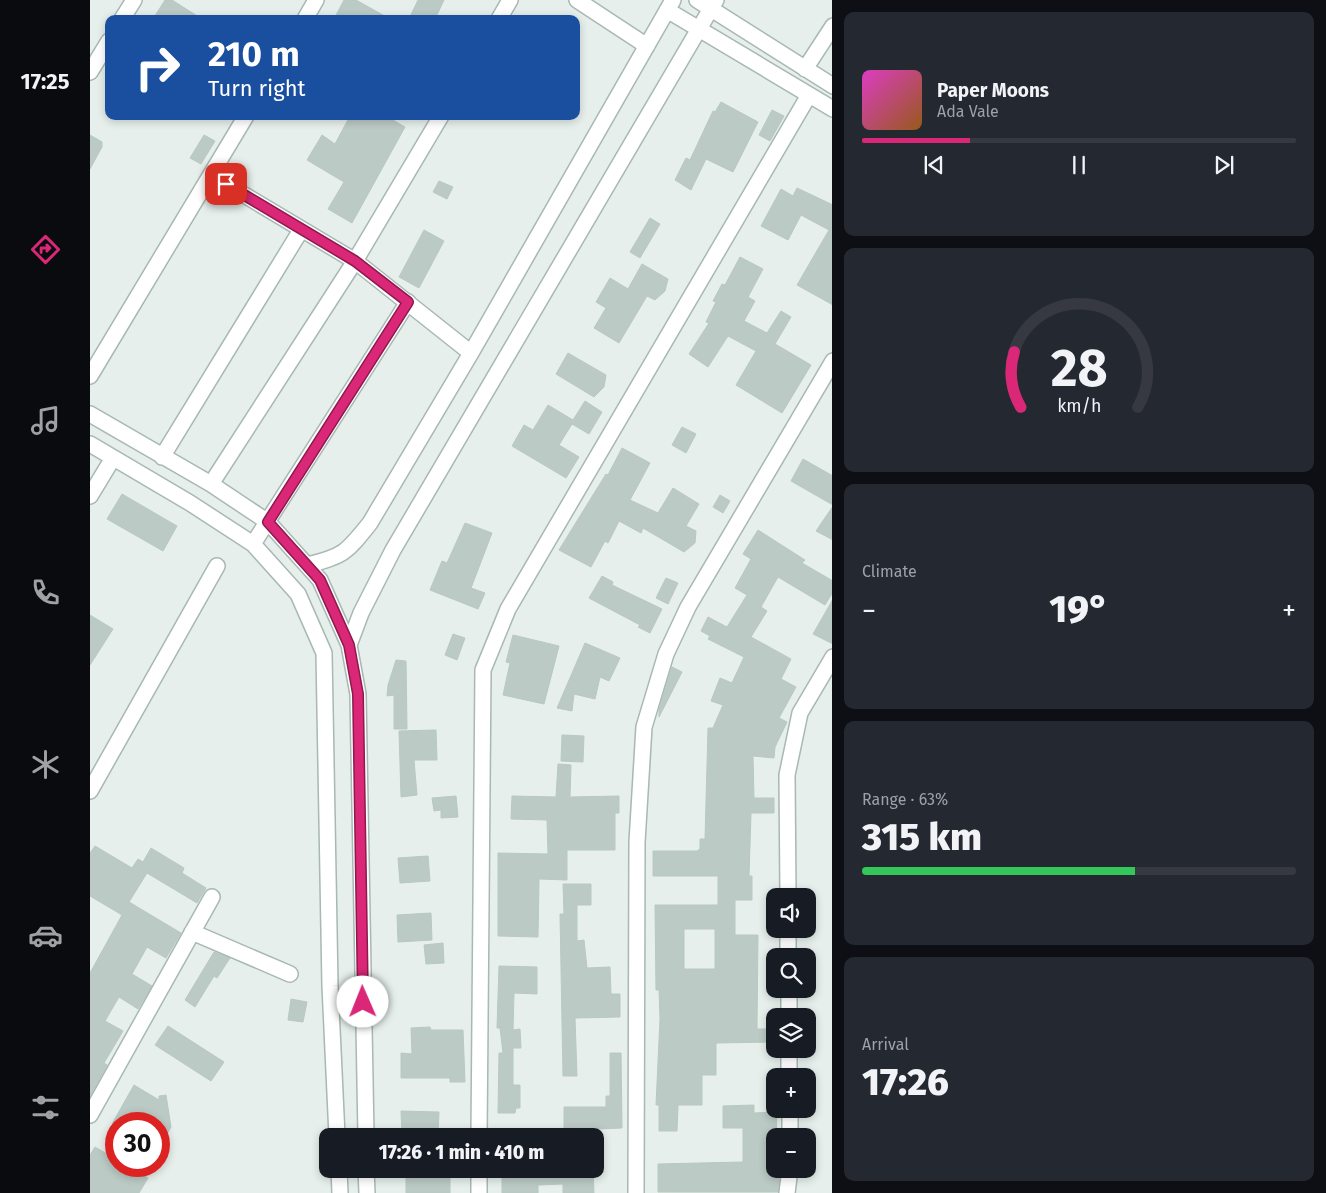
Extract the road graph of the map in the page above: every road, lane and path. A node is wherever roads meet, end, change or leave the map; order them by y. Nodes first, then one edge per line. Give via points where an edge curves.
1 (134, 0) edge
2 (316, 0) edge
3 (510, 0) edge
4 (577, 0) edge
5 (697, 0) edge
6 (714, 4) edge
7 (670, 5) edge
8 (125, 15) edge
9 (307, 15) edge
10 (501, 15) edge
11 (832, 26) edge
12 (699, 29) junction
13 (646, 46) junction
14 (105, 48) edge
15 (805, 69) junction
16 (90, 72) edge
17 (832, 86) edge
18 (809, 95) junction
19 (832, 109) edge
20 (244, 120) edge
21 (439, 120) edge
22 (211, 175) junction
23 (301, 230) junction
24 (355, 261) junction
25 (408, 302) junction
26 (471, 352) junction
27 (832, 361) edge
28 (90, 376) edge
29 (90, 414) edge
30 (90, 444) edge
31 (162, 457) junction
32 (113, 458) junction
33 (211, 484) junction
34 (90, 496) edge
35 (268, 522) junction
36 (253, 544) junction
37 (307, 565) junction
38 (217, 566) dead end
39 (349, 645) junction
40 (832, 658) edge
41 (90, 792) edge
42 (788, 888) edge
43 (212, 897) dead end
44 (192, 932) junction
45 (290, 974) dead end
46 (90, 1115) edge
47 (337, 1128) edge
48 (366, 1128) edge
49 (479, 1128) edge
50 (339, 1178) edge
51 (366, 1178) edge
52 (479, 1178) edge
53 (789, 1178) edge
54 (340, 1193) edge
55 (366, 1193) edge
56 (479, 1193) edge
57 (636, 1193) edge
58 (787, 1193) edge

1 - 8 street
2 - 9 street
3 - 10 street
4 - 13 street
5 - 6 street
6 - 12 street
6 - 15 street
7 - 12 street
7 - 13 street
11 - 15 street
12 - 18 street
12 - 39 street via 393,550 361,613
13 - 26 street
14 - 16 street
15 - 17 street
18 - 19 street
18 - 49 street via 508,609 483,670
20 - 22 street
21 - 24 street
22 - 23 street
22 - 28 street
23 - 24 street
23 - 31 street
24 - 25 street
24 - 33 street
25 - 26 street
25 - 35 street
26 - 37 street via 360,535 341,555
27 - 57 street via 688,607 666,654 644,727 637,842
29 - 31 street
30 - 32 street
31 - 33 street
32 - 34 street
32 - 36 street
33 - 35 street
35 - 36 street
35 - 37 street
36 - 47 street via 298,594 324,653 330,986
37 - 39 street via 320,580
38 - 41 street
39 - 48 street via 358,694
40 - 42 street via 800,713 787,775
43 - 44 street
44 - 45 street
44 - 46 street
50 - 54 street
51 - 55 street
52 - 56 street
53 - 58 street

